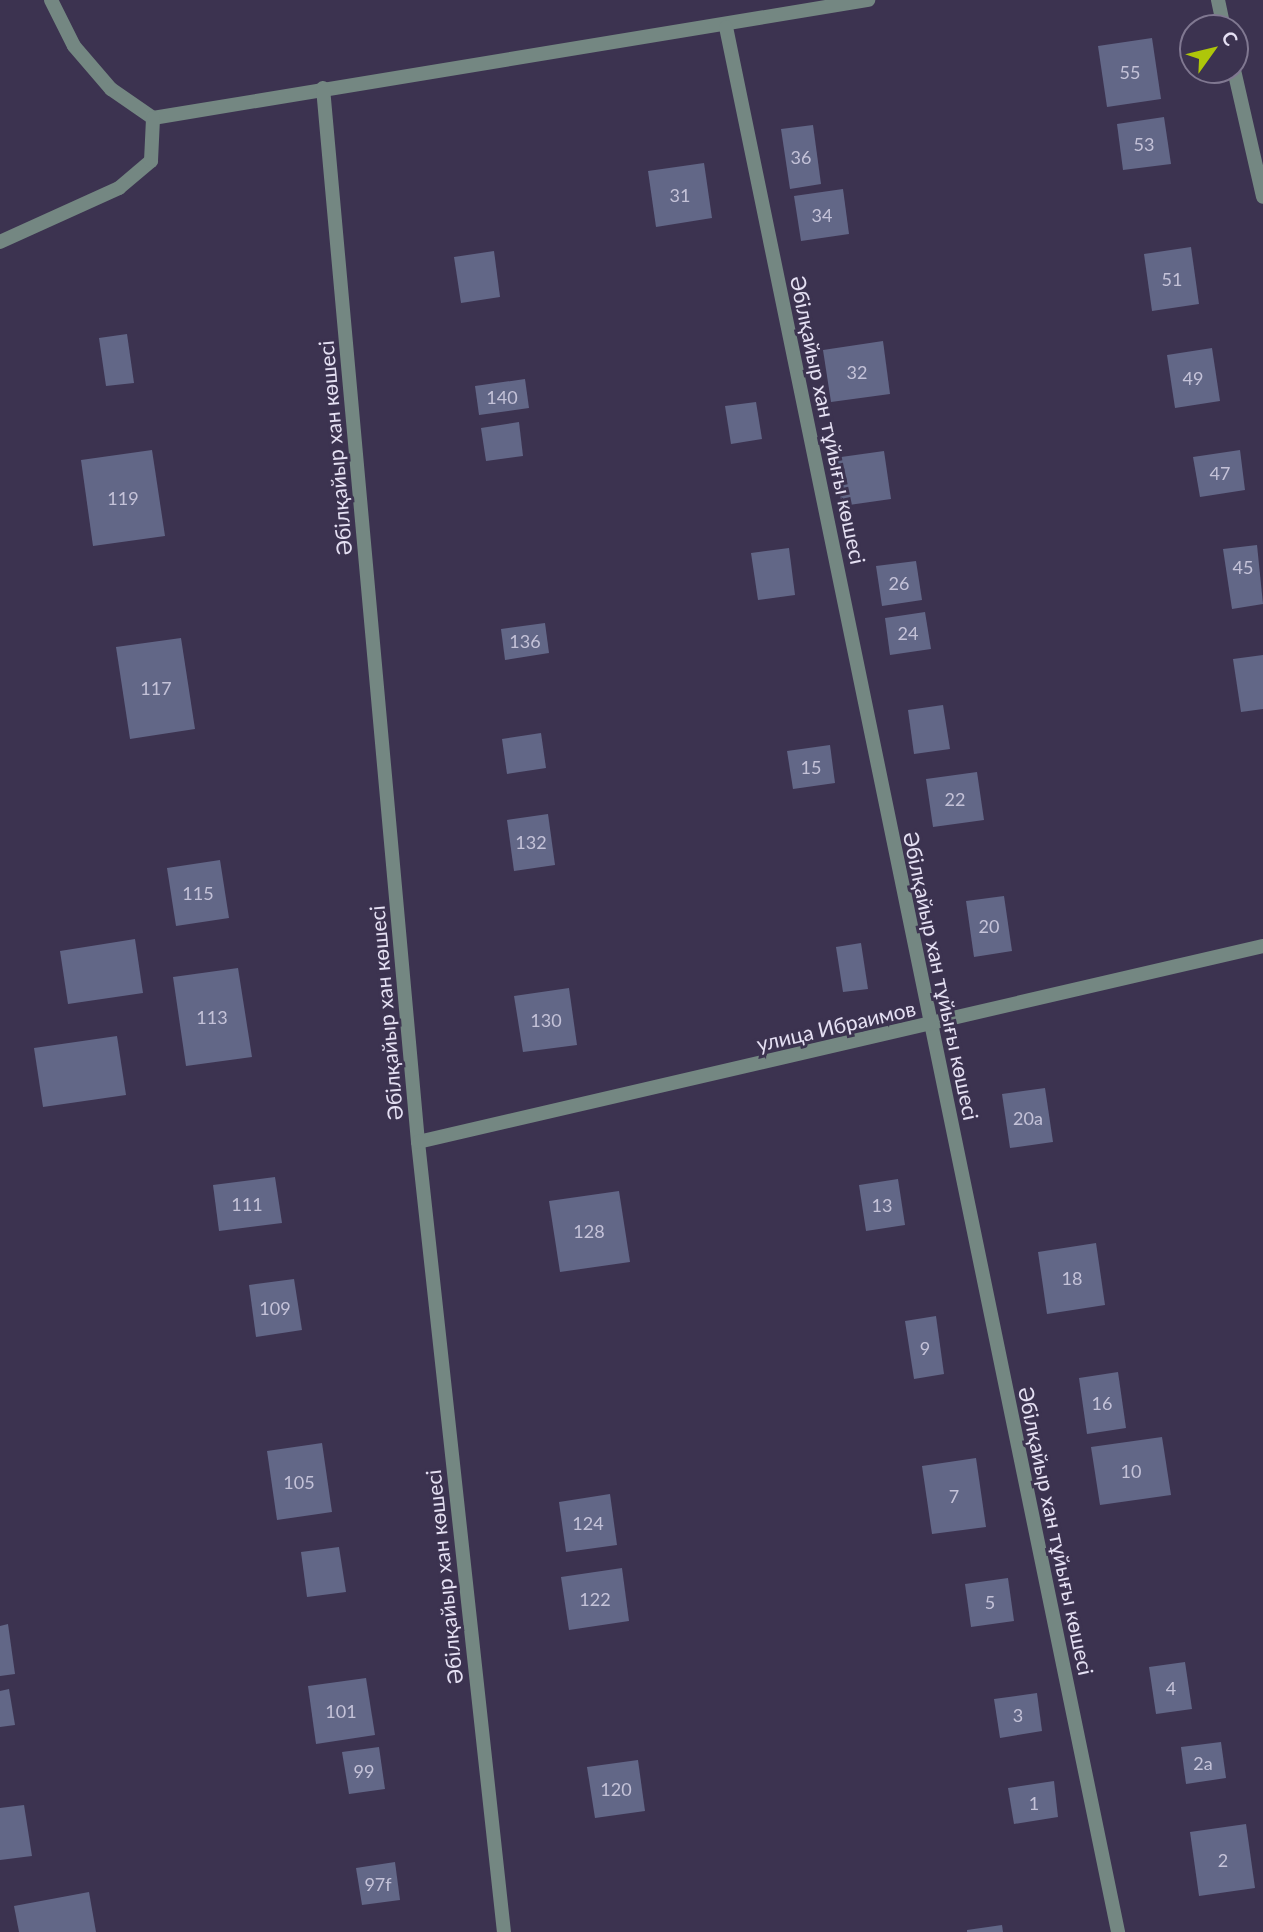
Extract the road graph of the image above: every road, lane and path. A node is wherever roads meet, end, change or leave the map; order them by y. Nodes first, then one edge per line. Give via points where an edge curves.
1 (51, 0) edge
2 (868, 0) edge
3 (726, 27) junction
4 (1237, 84) edge
5 (323, 88) junction
6 (153, 118) junction
7 (1263, 197) edge
8 (0, 242) edge
9 (1263, 946) edge
10 (930, 1026) junction
11 (418, 1142) junction
12 (504, 1932) edge
13 (1118, 1932) edge

1 - 6 street via 81,54 111,89
2 - 3 street
3 - 5 street
3 - 10 street, Әбілқайыр хан тұйығы көшесі
4 - 7 street
5 - 6 street
5 - 11 street, Әбілқайыр хан көшесі
6 - 8 street via 151,161 119,188
9 - 10 street, улица Ибраимов
10 - 11 street, улица Ибраимов
10 - 13 street, Әбілқайыр хан тұйығы көшесі
11 - 12 street, Әбілқайыр хан көшесі

